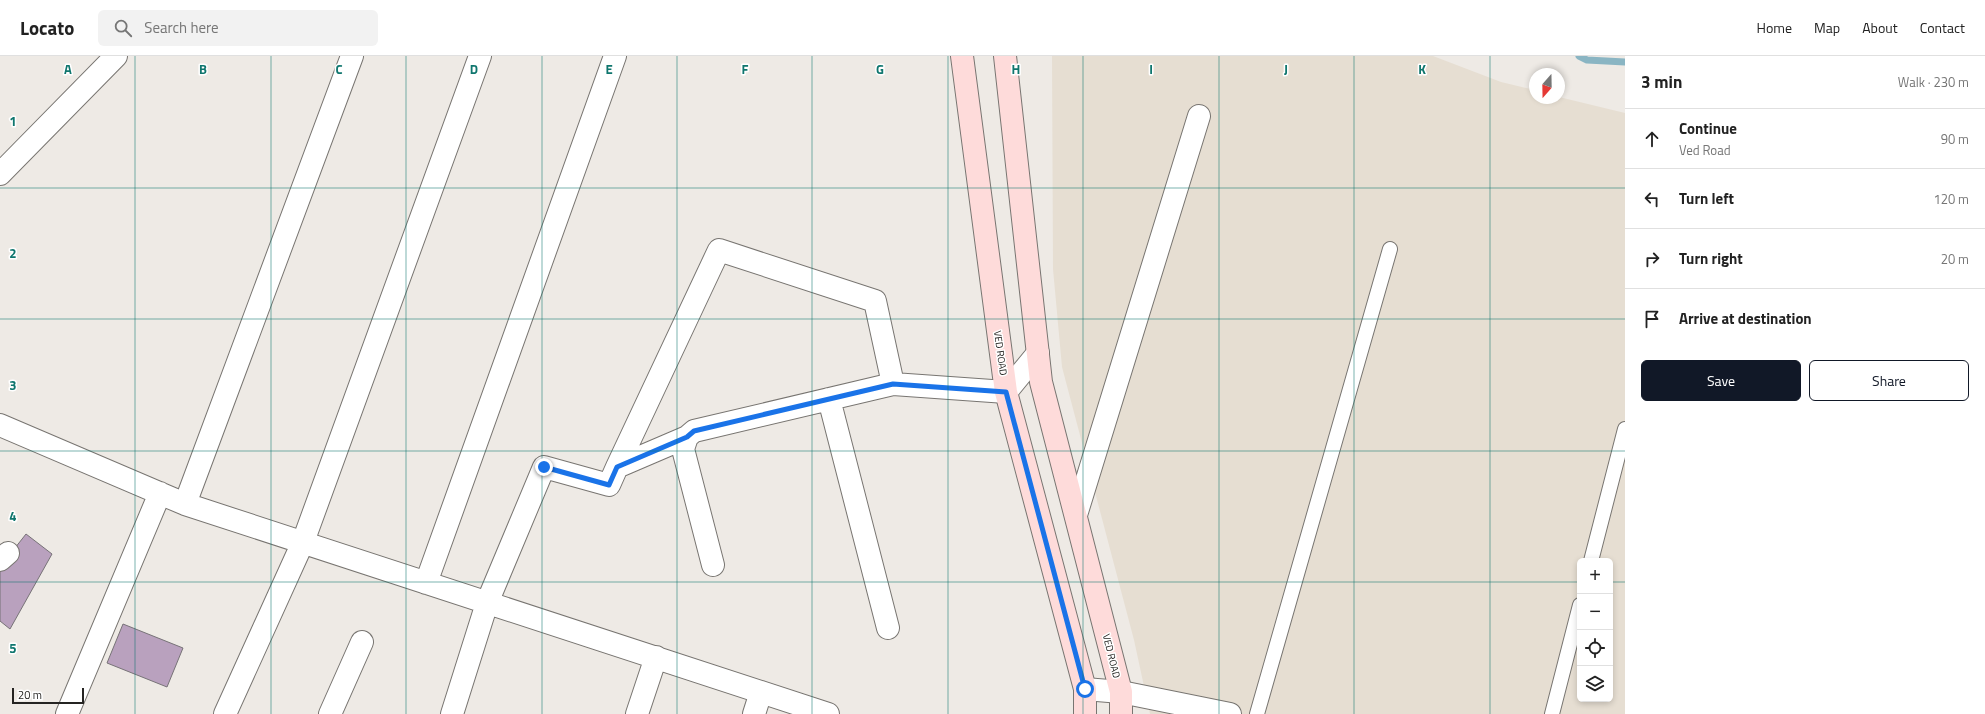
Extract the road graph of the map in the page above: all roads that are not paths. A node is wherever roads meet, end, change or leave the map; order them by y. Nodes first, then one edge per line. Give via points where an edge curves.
1 (352, 56) edge
2 (480, 56) edge
3 (615, 56) edge
4 (962, 56) edge
5 (1005, 56) edge
6 (114, 57) edge
7 (1199, 116) dead end
8 (0, 174) edge
9 (1390, 249) dead end
10 (1038, 353) junction
11 (893, 384) junction
12 (1006, 392) junction
13 (829, 399) junction
14 (0, 425) edge
15 (1625, 429) edge
16 (687, 437) junction
17 (617, 467) junction
18 (160, 493) junction
19 (184, 504) junction
20 (1076, 515) junction
21 (303, 542) junction
22 (1592, 558) edge
23 (713, 565) dead end
24 (426, 583) junction
25 (487, 603) junction
26 (1577, 617) edge
27 (888, 628) dead end
28 (362, 642) dead end
29 (656, 657) junction
30 (1085, 689) junction
31 (761, 692) junction
32 (1121, 692) junction
33 (67, 714) edge
34 (225, 714) edge
35 (330, 714) edge
36 (452, 714) edge
37 (637, 714) edge
38 (754, 714) edge
39 (828, 714) edge
40 (1085, 714) edge
41 (1121, 714) edge
42 (1230, 714) edge
43 (1257, 714) edge
44 (1552, 714) edge

1 - 19 street
2 - 21 street
3 - 24 street
4 - 12 main road, VED ROAD
5 - 10 main road, VED ROAD
6 - 8 street
7 - 20 street
9 - 43 lane
10 - 12 street
10 - 20 main road, VED ROAD via 1041,382
11 - 12 street
11 - 13 street
11 - 17 street via 875,301 719,250
12 - 30 main road, VED ROAD
13 - 16 street via 694,431
13 - 27 street
14 - 18 street
15 - 22 lane
16 - 17 street
16 - 23 street via 682,449
17 - 25 street via 609,485 544,467
18 - 19 street
18 - 33 street
19 - 21 street
20 - 32 main road, VED ROAD
21 - 24 street
21 - 34 street
24 - 25 street
25 - 29 street
25 - 36 street
26 - 44 lane
28 - 35 street
29 - 31 street
29 - 37 street
30 - 32 street
30 - 40 main road, VED ROAD
31 - 38 street
31 - 39 street
32 - 41 main road, VED ROAD
32 - 42 street

